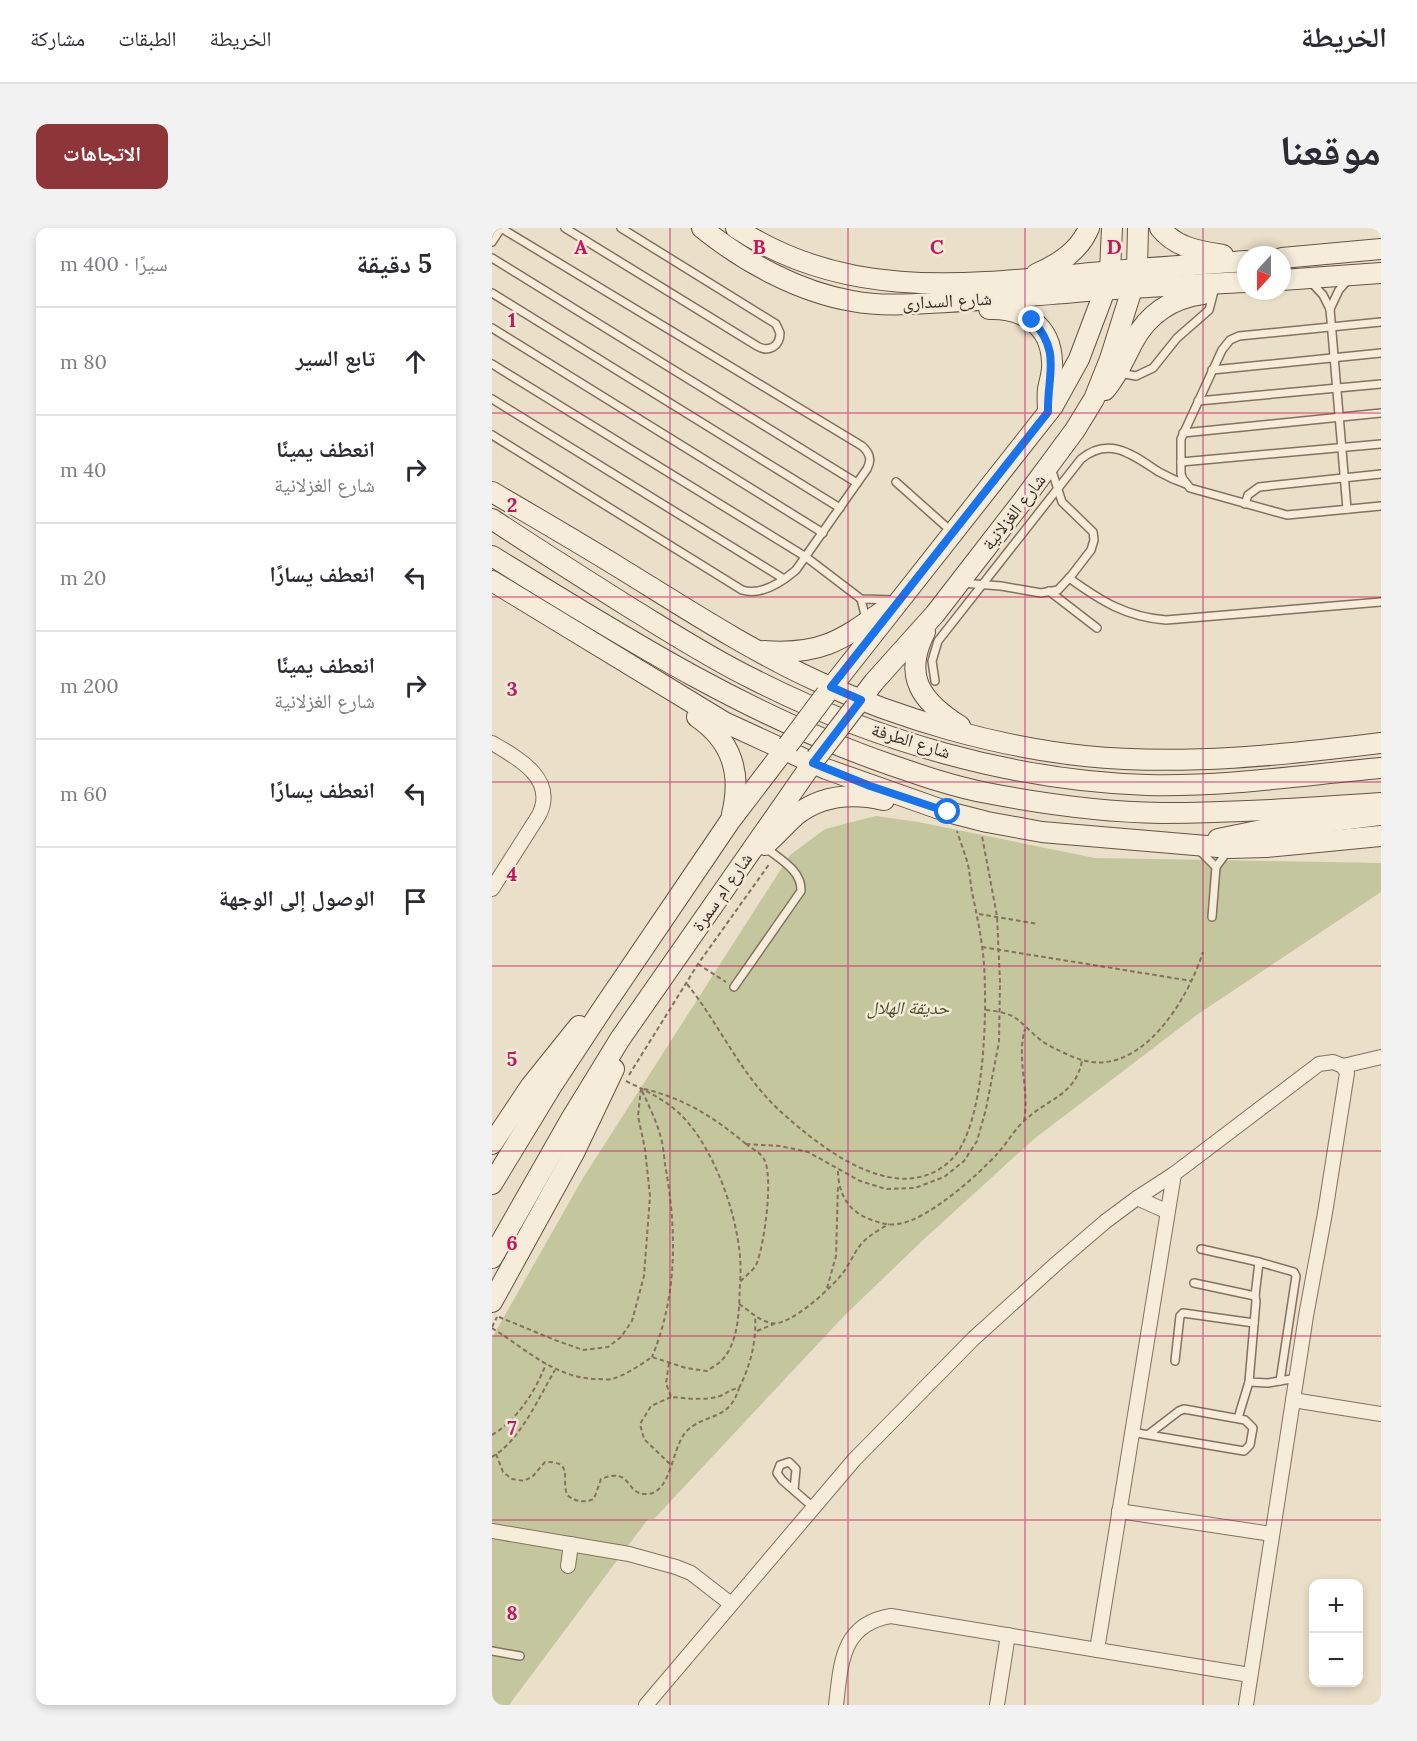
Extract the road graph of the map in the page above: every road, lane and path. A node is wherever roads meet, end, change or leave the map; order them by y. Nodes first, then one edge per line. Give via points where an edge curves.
1 (501, 228) edge
2 (565, 228) edge
3 (621, 228) edge
4 (702, 228) edge
5 (736, 228) edge
6 (1089, 228) edge
7 (1112, 228) edge
8 (1138, 228) edge
9 (1160, 228) edge
10 (492, 242) edge
11 (1381, 249) edge
12 (1237, 257) edge
13 (1291, 257) edge
14 (492, 258) edge
15 (1237, 261) edge
16 (1110, 271) junction
17 (1381, 273) edge
18 (1353, 275) junction
19 (1134, 279) junction
20 (1306, 279) junction
21 (1022, 280) junction
22 (1291, 280) edge
23 (1237, 282) edge
24 (1237, 285) edge
25 (1104, 290) junction
26 (1214, 291) junction
27 (492, 293) edge
28 (941, 303) junction
29 (1330, 309) junction
30 (1381, 321) edge
31 (1331, 327) junction
32 (492, 328) edge
33 (1381, 353) edge
34 (1334, 357) junction
35 (492, 364) edge
36 (1212, 370) junction
37 (1119, 373) junction
38 (1381, 384) edge
39 (1336, 388) junction
40 (492, 399) edge
41 (1094, 399) junction
42 (1198, 401) junction
43 (1048, 412) junction
44 (1381, 413) edge
45 (1339, 417) junction
46 (1183, 433) junction
47 (492, 435) edge
48 (1381, 444) edge
49 (1342, 447) junction
50 (1181, 462) junction
51 (1050, 465) junction
52 (1381, 474) edge
53 (1344, 477) junction
54 (896, 482) dead end
55 (857, 483) junction
56 (1186, 484) junction
57 (1058, 490) junction
58 (492, 492) edge
59 (1245, 504) junction
60 (1381, 506) edge
61 (840, 508) junction
62 (1347, 509) junction
63 (492, 519) edge
64 (823, 533) junction
65 (952, 533) junction
66 (492, 556) edge
67 (806, 557) junction
68 (1069, 578) junction
69 (784, 579) junction
70 (492, 581) edge
71 (959, 583) junction
72 (982, 585) junction
73 (1049, 591) junction
74 (861, 599) junction
75 (900, 599) junction
76 (1381, 602) edge
77 (935, 614) junction
78 (866, 623) junction
79 (1097, 628) dead end
80 (756, 650) junction
81 (935, 681) dead end
82 (664, 687) junction
83 (828, 691) junction
84 (858, 703) junction
85 (975, 735) junction
86 (492, 743) edge
87 (1381, 743) edge
88 (785, 747) junction
89 (815, 760) junction
90 (1381, 768) edge
91 (916, 802) junction
92 (1381, 803) edge
93 (1381, 815) edge
94 (730, 821) junction
95 (956, 826) dead end
96 (981, 833) dead end
97 (1381, 836) edge
98 (1190, 845) junction
99 (1230, 848) junction
100 (770, 851) junction
101 (743, 861) junction
102 (1216, 867) junction
103 (492, 889) edge
104 (978, 914) junction
105 (997, 916) junction
106 (1212, 917) dead end
107 (1038, 924) dead end
108 (982, 947) junction
109 (998, 949) junction
110 (1203, 952) dead end
111 (698, 964) junction
112 (1192, 981) junction
113 (734, 987) joint
114 (603, 1008) junction
115 (985, 1010) junction
116 (998, 1011) junction
117 (628, 1027) junction
118 (1026, 1028) junction
119 (1381, 1057) edge
120 (1082, 1060) junction
121 (1343, 1066) junction
122 (625, 1081) dead end
123 (641, 1089) junction
124 (1024, 1121) junction
125 (492, 1144) edge
126 (748, 1145) junction
127 (838, 1169) junction
128 (1174, 1174) junction
129 (492, 1184) edge
130 (838, 1184) junction
131 (1137, 1198) junction
132 (1166, 1211) junction
133 (889, 1224) junction
134 (1201, 1249) dead end
135 (492, 1258) edge
136 (1259, 1262) junction
137 (740, 1282) junction
138 (1194, 1283) dead end
139 (827, 1288) junction
140 (1255, 1296) junction
141 (492, 1302) edge
142 (739, 1304) junction
143 (755, 1316) junction
144 (1254, 1323) junction
145 (774, 1324) junction
146 (492, 1328) edge
147 (756, 1331) junction
148 (652, 1357) junction
149 (1175, 1361) dead end
150 (669, 1362) junction
151 (546, 1364) junction
152 (555, 1369) junction
153 (1297, 1378) junction
154 (1280, 1381) junction
155 (1249, 1382) junction
156 (739, 1388) junction
157 (671, 1397) junction
158 (1293, 1400) junction
159 (1380, 1414) edge
160 (1238, 1418) junction
161 (1131, 1432) junction
162 (1149, 1434) junction
163 (492, 1435) edge
164 (496, 1454) junction
165 (492, 1457) edge
166 (671, 1466) junction
167 (794, 1490) dead end
168 (813, 1507) junction
169 (1119, 1511) junction
170 (492, 1531) edge
171 (1272, 1534) junction
172 (571, 1544) junction
173 (568, 1566) dead end
174 (731, 1604) junction
175 (1008, 1635) junction
176 (1096, 1650) junction
177 (492, 1651) edge
178 (520, 1656) dead end
179 (1250, 1675) junction
180 (646, 1705) edge
181 (836, 1705) edge
182 (997, 1705) edge
183 (1245, 1705) edge

1 - 10 lane
1 - 55 lane via 862,446 869,454 869,464
2 - 3 lane via 762,349 771,349 778,343 780,333 776,324
4 - 28 street, شارع السدارى via 753,262 828,296 873,304
5 - 21 street, شارع السدارى via 804,262 864,279 914,284
6 - 21 street via 1080,245 1063,259
7 - 16 street, شارع الغزلانية
8 - 19 street, شارع الغزلانية
9 - 12 street via 1191,249
11 - 13 street
14 - 55 lane
15 - 19 street, شارع السدارى
16 - 19 street, شارع السدارى
16 - 21 street, شارع السدارى
16 - 25 street, شارع الغزلانية
17 - 18 street
18 - 20 street
18 - 29 lane via 1339,290
19 - 23 street, شارع السدارى
19 - 25 street, شارع السدارى
19 - 41 street, شارع الغزلانية
20 - 22 street
20 - 29 lane via 1323,295
24 - 26 street
25 - 28 street, شارع السدارى
25 - 43 street, شارع الغزلانية via 1079,359
26 - 37 street via 1183,297 1152,316 1132,344
26 - 37 lane via 1209,310 1177,338 1153,368 1136,376
27 - 61 lane
28 - 43 street via 965,310 1008,309 1032,320 1051,351
29 - 31 lane
30 - 31 lane
31 - 34 lane
31 - 36 lane via 1234,337 1224,346
32 - 64 lane
33 - 34 lane
34 - 36 lane
34 - 39 lane
35 - 67 lane
36 - 42 lane
37 - 41 street
38 - 39 lane
39 - 42 lane
39 - 45 lane
40 - 69 lane
41 - 51 street, شارع الغزلانية
42 - 46 lane
43 - 65 street, شارع الغزلانية
44 - 45 lane
45 - 46 lane
45 - 49 lane
46 - 50 lane
47 - 69 lane via 742,590 759,592
48 - 49 lane
49 - 50 lane
49 - 53 lane
50 - 56 lane
51 - 57 lane
51 - 71 street, شارع الغزلانية
52 - 53 lane
53 - 59 lane via 1259,487 1248,495
53 - 62 lane
54 - 65 lane
55 - 61 lane
56 - 57 lane via 1131,453 1105,448 1088,453
56 - 59 lane
57 - 68 lane via 1062,502 1093,532 1094,540
57 - 72 lane
58 - 80 street
59 - 62 lane via 1293,515
60 - 62 lane
61 - 64 lane
63 - 90 street, شارع الطرفة via 706,654 753,679 830,715 950,754 1064,777 1146,785 1217,784
64 - 67 lane
65 - 75 street, شارع الغزلانية
66 - 92 street, شارع الطرفة via 744,703 854,753 946,783 1028,800 1160,813
67 - 69 lane
67 - 74 lane
68 - 73 lane via 1058,590
68 - 76 lane via 1101,601 1149,619
70 - 82 street
71 - 72 lane
71 - 77 street, شارع الغزلانية
72 - 73 lane
72 - 81 lane via 938,641 932,661
73 - 79 lane
74 - 75 lane
74 - 78 lane
75 - 78 street
75 - 83 street, شارع الغزلانية
77 - 84 street, شارع الغزلانية
77 - 85 street via 916,653 917,682 931,705
78 - 80 street via 834,643 810,650
80 - 83 street
82 - 88 street via 724,722
82 - 94 street via 716,733 727,749 736,775
83 - 84 street
83 - 88 street, شارع الغزلانية, bridge
84 - 85 street
84 - 89 street, شارع الغزلانية, bridge
85 - 87 street via 1086,756 1166,759 1306,752
86 - 103 street via 532,771 545,796 539,815
88 - 89 street
88 - 94 street, شارع ام سمرة
89 - 91 street
89 - 101 street, شارع ام سمرة
91 - 98 street via 987,822 1042,832
91 - 100 street via 867,796 822,801 795,816
93 - 98 street via 1262,830
94 - 114 street, شارع ام سمرة
95 - 104 path
96 - 105 path
97 - 99 street
98 - 99 street
98 - 102 lane
99 - 102 lane
100 - 101 street
100 - 111 path
100 - 113 lane via 796,872 801,891
101 - 117 street, شارع ام سمرة
102 - 106 lane
104 - 105 path
104 - 108 path
105 - 107 path
105 - 109 path
108 - 109 path
108 - 115 path
109 - 112 path
109 - 116 path
110 - 112 path
111 - 113 path
111 - 115 path via 687,984 759,1090 826,1147 883,1178 906,1180 928,1174 951,1161 962,1143 973,1117 979,1086
112 - 120 path via 1165,1024 1126,1057
114 - 125 street, شارع ام سمرة via 573,1032
114 - 129 street, شارع ام سمرة
115 - 116 path
116 - 118 path via 1015,1017
116 - 127 path via 999,1042 986,1109 977,1141 964,1161 944,1177 915,1188 886,1190
117 - 135 street, شارع ام سمرة
117 - 141 street, شارع ام سمرة via 615,1067 585,1132
118 - 120 path via 1047,1044
118 - 124 path via 1021,1049
119 - 121 street
120 - 124 path via 1079,1076 1070,1088
121 - 128 street via 1334,1062 1319,1064
121 - 153 street via 1347,1073
122 - 123 path
123 - 126 path via 699,1109
123 - 137 path via 682,1116 702,1143 721,1181 740,1244
123 - 146 path via 638,1116 650,1196 644,1275 632,1320 621,1337 608,1347 583,1350 498,1316
123 - 148 path via 661,1139 671,1198 674,1251 666,1314
124 - 133 path via 998,1154 959,1189 912,1220
126 - 127 path via 808,1152
126 - 137 path via 764,1159 769,1183 760,1255 755,1269
127 - 130 path
128 - 131 street
128 - 132 street
130 - 133 path via 849,1206 862,1216
130 - 139 path via 836,1256
131 - 132 street
131 - 168 street via 973,1339
132 - 161 street
133 - 139 path via 863,1242 845,1270
134 - 136 lane
136 - 140 lane
136 - 154 lane via 1294,1272 1296,1276
137 - 142 path
138 - 140 lane
139 - 145 path via 799,1312
140 - 144 lane
142 - 143 path
142 - 150 path via 732,1344 722,1360 707,1371
143 - 145 path
143 - 147 path
144 - 149 lane via 1183,1312
144 - 155 lane
145 - 147 path
146 - 151 path
147 - 156 path
148 - 150 path
148 - 152 path via 611,1379 582,1379
150 - 157 path via 666,1383
151 - 152 path
151 - 163 path via 523,1407
152 - 164 path via 525,1422
153 - 154 lane
153 - 158 street
154 - 155 lane
155 - 160 lane
156 - 157 path via 708,1398
156 - 166 path via 736,1399 724,1411 685,1432
157 - 166 path via 651,1406 640,1424 644,1439
158 - 159 street
158 - 171 street
160 - 162 lane via 1184,1409
160 - 162 lane via 1253,1428 1250,1445 1244,1451
161 - 162 lane
161 - 169 street
164 - 165 path
164 - 166 path via 503,1472 524,1481 545,1462 554,1461 566,1474 567,1495 588,1502 594,1498 601,1479 613,1474 622,1476 635,1492 648,1494 658,1490
167 - 168 lane
168 - 174 street
169 - 171 street
169 - 176 street
170 - 172 street
171 - 179 street
172 - 173 street
172 - 174 street via 676,1567 698,1578
174 - 180 street
175 - 176 street
175 - 181 street via 891,1617 873,1621 858,1630 848,1644
175 - 182 street
176 - 179 street
177 - 178 lane
179 - 183 street

